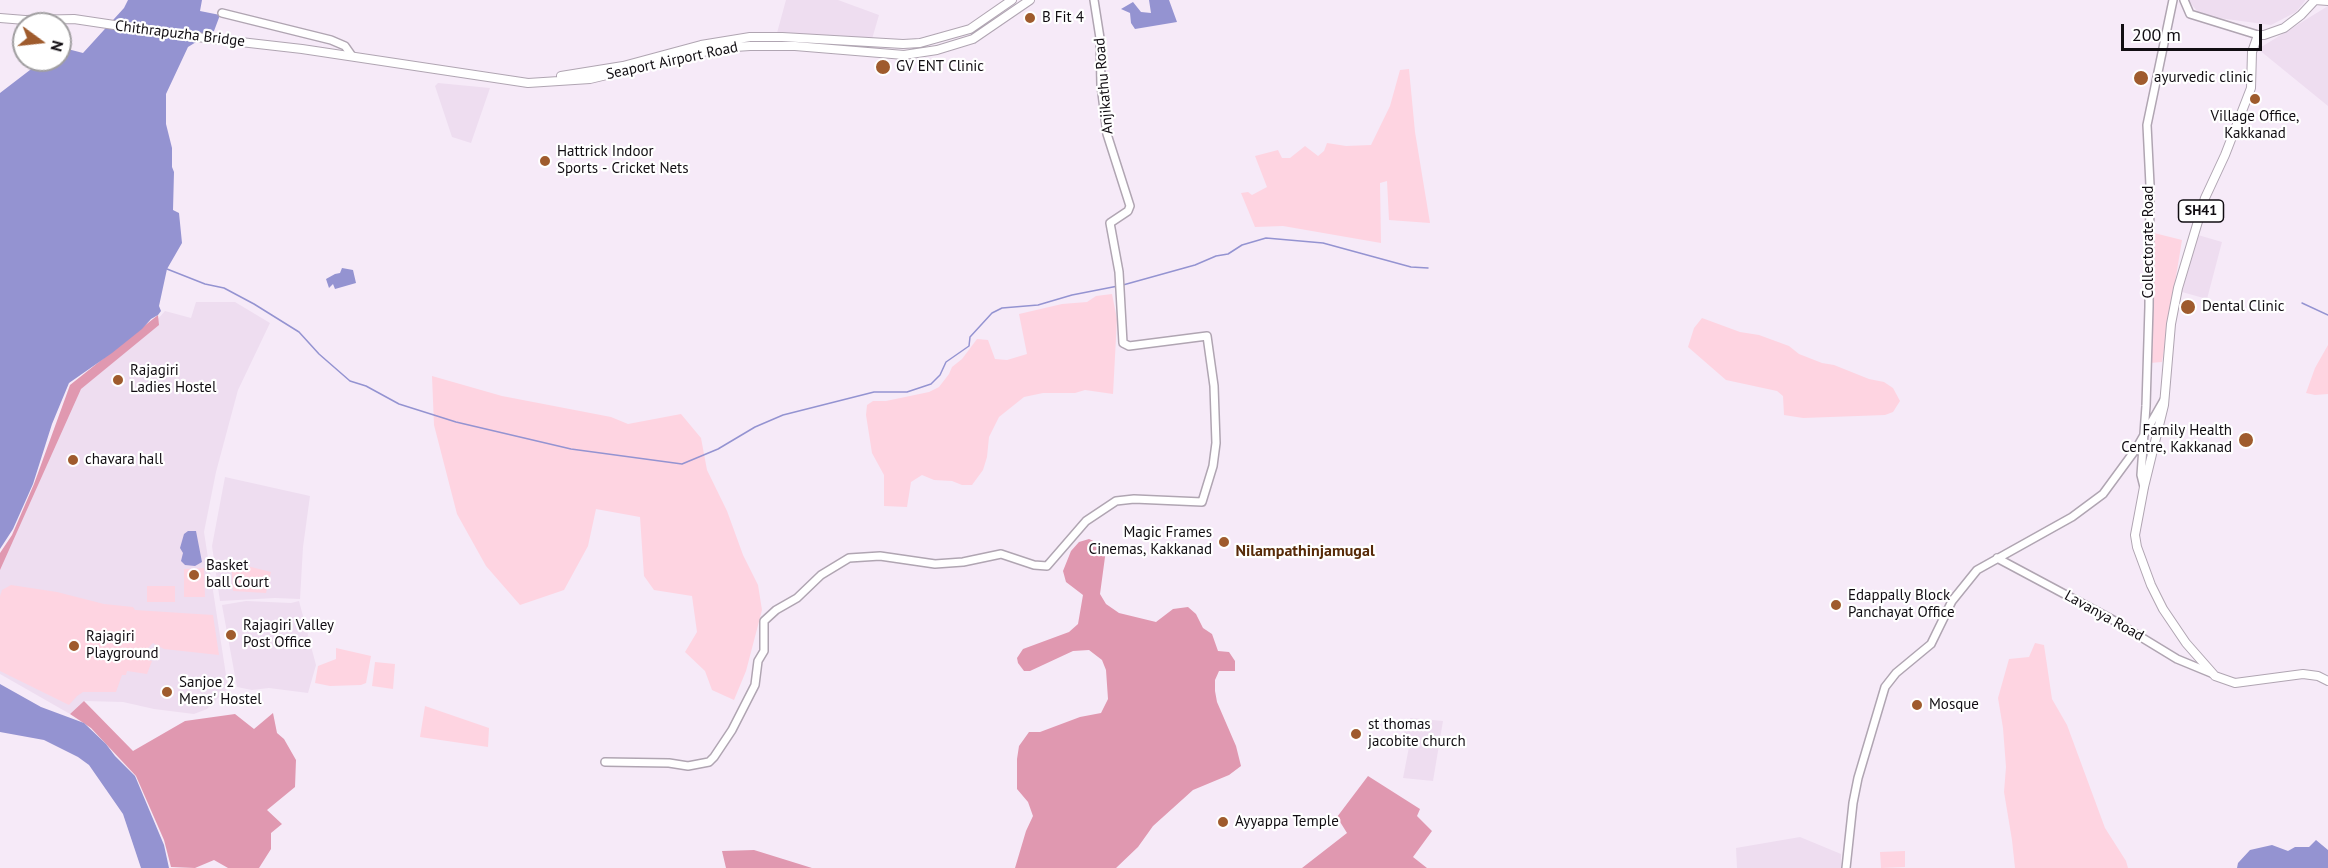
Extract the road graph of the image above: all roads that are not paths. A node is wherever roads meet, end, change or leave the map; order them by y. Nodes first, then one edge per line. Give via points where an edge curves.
1 (1012, 0) edge
2 (1030, 0) edge
3 (1094, 0) edge
4 (2173, 0) edge
5 (2184, 0) edge
6 (2315, 0) edge
7 (2328, 1) edge
8 (222, 13) dead end
9 (0, 18) edge
10 (2258, 35) junction
11 (287, 47) joint
12 (825, 48) junction
13 (351, 56) junction
14 (2166, 395) junction
15 (2144, 437) junction
16 (2144, 487) junction
17 (1997, 558) junction
18 (2211, 673) junction
19 (2328, 681) edge
20 (605, 762) dead end
21 (1846, 868) edge

1 - 12 main road via 970,29 937,39
2 - 12 main road, Seaport Airport Road via 957,46 904,55
3 - 20 street, Anjikathu Road via 1107,134 1130,206 1110,223 1119,272 1124,343 1129,346 1207,336 1216,442 1202,502 1116,501 1086,521 1047,566 1001,554 935,564 873,555 849,558 821,574 797,598 764,621 764,651 758,661 755,685 732,730 709,762 687,766
4 - 15 street, Collectorate Road via 2147,125 2149,307
5 - 10 street via 2190,14
6 - 7 main road
6 - 10 main road via 2284,28
8 - 13 street via 331,40 345,45
9 - 11 main road, Chithrapuzha Bridge via 74,19
10 - 14 main road, SH41 via 2252,52 2251,88 2205,198 2178,288
11 - 13 main road, Seaport Airport Road
12 - 13 main road, Seaport Airport Road via 720,48 590,79 554,82 512,81
14 - 15 street
14 - 16 main road, SH41
15 - 16 street, Collectorate Road
15 - 17 street via 2113,481 2088,506
16 - 18 main road, SH41 via 2136,521 2137,548 2163,609
17 - 18 street, Lavanya Road
17 - 21 street via 1977,570 1952,601 1931,644 1885,687 1858,778
18 - 19 main road via 2235,683 2303,674

